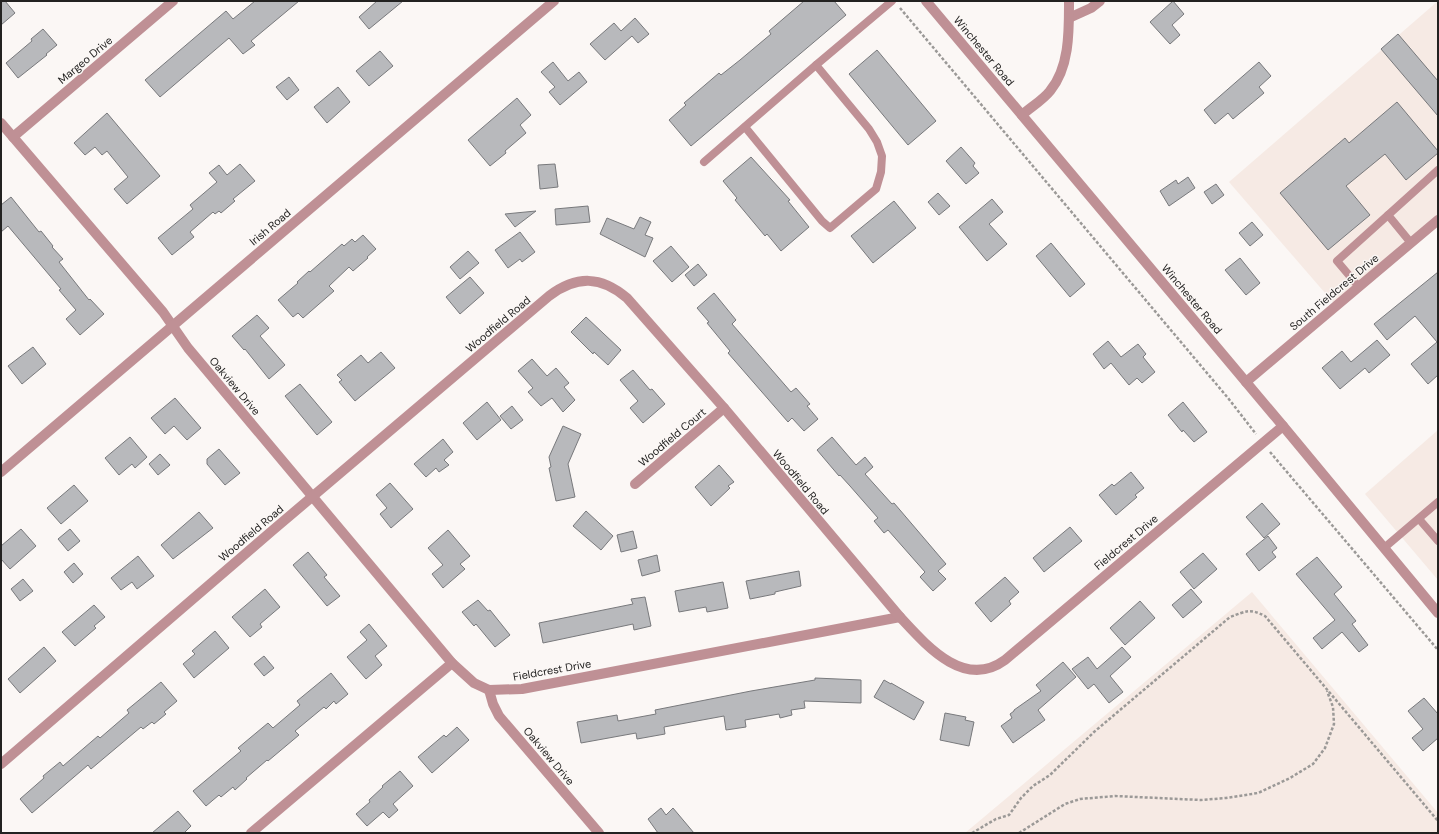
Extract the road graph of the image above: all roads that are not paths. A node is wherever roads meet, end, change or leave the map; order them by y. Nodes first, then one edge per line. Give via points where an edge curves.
1 (173, 1) edge
2 (554, 1) edge
3 (892, 1) edge
4 (926, 1) edge
5 (1069, 1) edge
6 (1100, 1) edge
7 (1069, 18) junction
8 (816, 65) junction
9 (1022, 115) junction
10 (1, 123) edge
11 (745, 127) junction
12 (13, 137) junction
13 (704, 162) dead end
14 (1437, 173) edge
15 (1388, 215) junction
16 (1438, 220) edge
17 (1411, 243) junction
18 (1359, 287) junction
19 (172, 327) junction
20 (1246, 382) junction
21 (724, 408) junction
22 (1283, 426) junction
23 (1, 472) edge
24 (635, 484) dead end
25 (312, 497) junction
26 (1438, 502) edge
27 (1419, 519) junction
28 (1438, 541) edge
29 (1384, 548) junction
30 (1438, 613) edge
31 (900, 617) junction
32 (452, 663) junction
33 (982, 669) joint
34 (489, 690) junction
35 (1, 764) edge
36 (251, 833) edge
37 (599, 833) edge

1 - 12 street, Margeo Drive
2 - 19 street, Irish Road
3 - 8 lane
4 - 9 street, Winchester Road
5 - 7 street
6 - 7 street
7 - 9 street via 1066,54 1057,80 1050,91
8 - 11 lane
8 - 11 lane via 869,129 882,156 876,189 840,221 830,228 822,221
9 - 20 street, Winchester Road
10 - 12 street, Oakview Drive
11 - 13 lane
12 - 19 street, Oakview Drive via 158,306
14 - 15 lane
15 - 17 lane
15 - 18 lane via 1337,261
16 - 17 street, South Fieldcrest Drive
17 - 18 street, South Fieldcrest Drive
18 - 20 street, South Fieldcrest Drive
19 - 23 street, Irish Road
19 - 25 street, Oakview Drive
20 - 22 street, Winchester Road
21 - 24 street, Woodfield Court
21 - 25 street, Woodfield Road via 647,319 617,289 594,281 570,283 549,296
21 - 31 street, Woodfield Road
22 - 29 street, Winchester Road
22 - 33 street, Fieldcrest Drive via 1005,660 994,667
25 - 32 street, Oakview Drive
25 - 35 street, Woodfield Road
26 - 27 lane
27 - 28 lane
27 - 29 lane
29 - 30 street, Winchester Road
31 - 33 street, Woodfield Road via 940,656 962,667
31 - 34 street, Fieldcrest Drive via 522,689
32 - 34 street, Fieldcrest Drive via 474,684
32 - 36 street
34 - 37 street, Oakview Drive via 500,716

